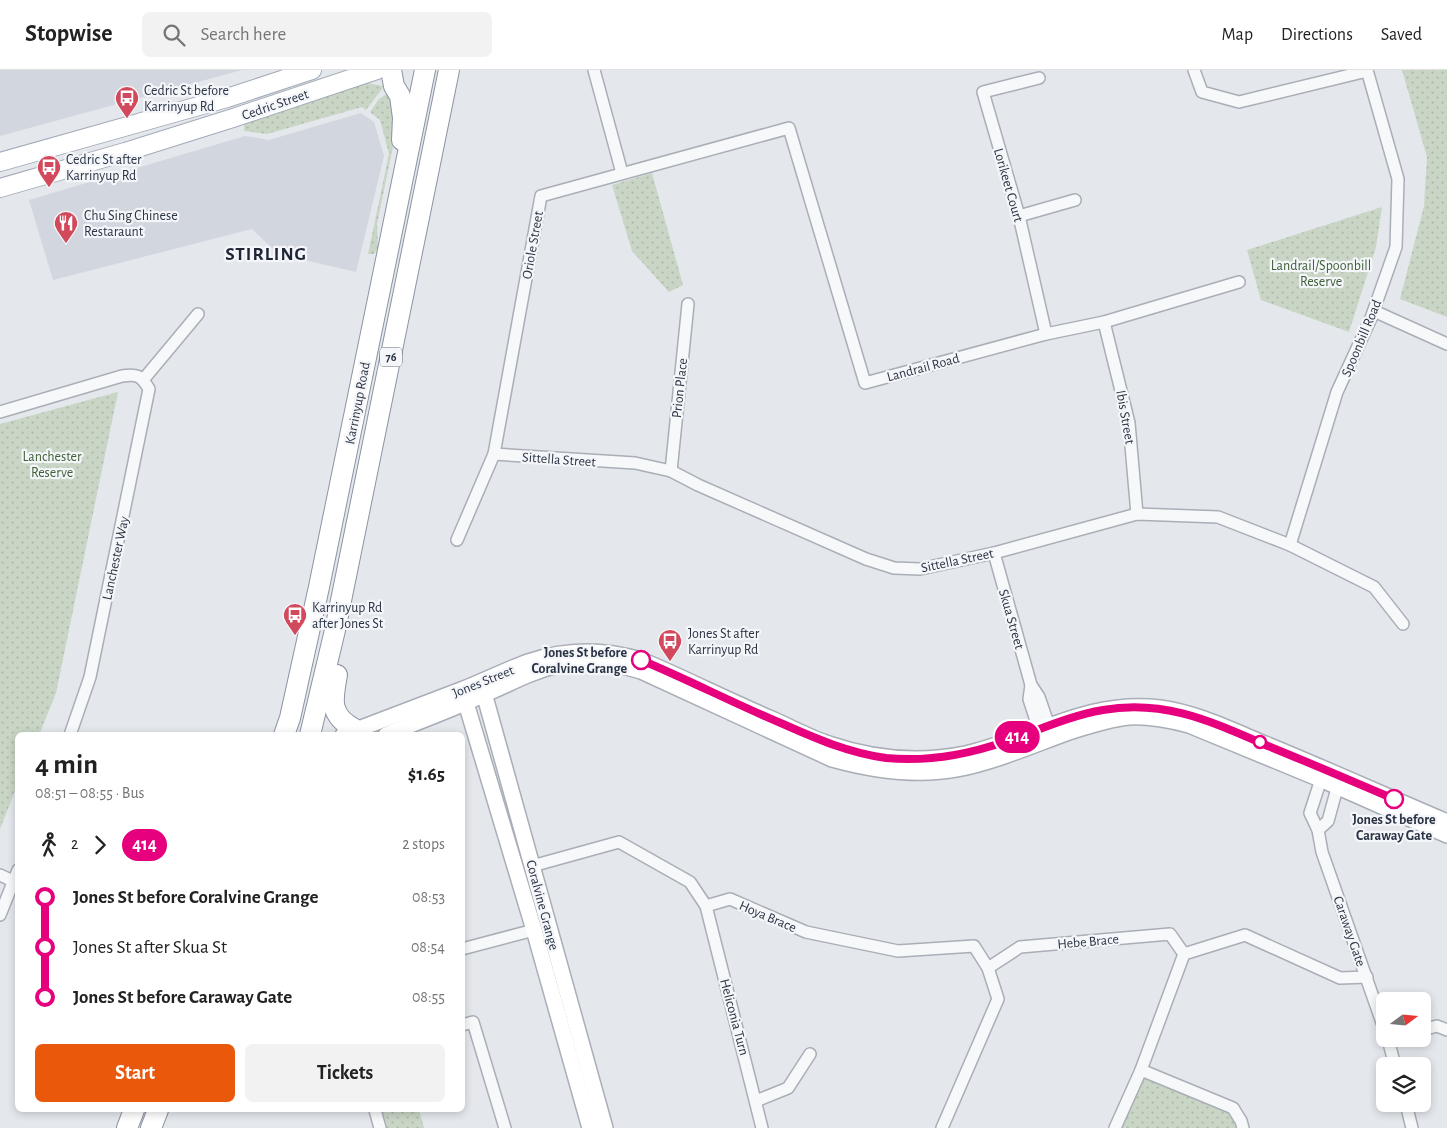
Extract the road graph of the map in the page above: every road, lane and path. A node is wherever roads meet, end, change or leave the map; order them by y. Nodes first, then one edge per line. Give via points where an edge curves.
1 (312, 70) edge
2 (377, 70) edge
3 (391, 70) edge
4 (425, 70) edge
5 (449, 70) edge
6 (594, 70) edge
7 (1194, 70) edge
8 (1367, 71) edge
9 (1039, 78) dead end
10 (227, 98) junction
11 (233, 118) junction
12 (789, 128) joint
13 (61, 146) junction
14 (0, 162) edge
15 (68, 168) junction
16 (622, 173) junction
17 (402, 182) junction
18 (0, 188) edge
19 (1075, 200) dead end
20 (1019, 216) junction
21 (1239, 282) dead end
22 (688, 304) dead end
23 (1374, 311) junction
24 (198, 314) dead end
25 (1104, 322) junction
26 (1046, 334) junction
27 (1447, 344) edge
28 (144, 380) junction
29 (0, 412) edge
30 (494, 454) junction
31 (671, 471) junction
32 (1137, 514) junction
33 (457, 540) dead end
34 (1290, 545) junction
35 (994, 553) junction
36 (1403, 624) dead end
37 (335, 630) junction
38 (482, 689) junction
39 (464, 696) junction
40 (71, 732) edge
41 (285, 732) edge
42 (311, 732) edge
43 (350, 732) edge
44 (353, 732) edge
45 (392, 732) edge
46 (1046, 733) junction
47 (1322, 774) junction
48 (1338, 781) junction
49 (1447, 822) edge
50 (1318, 830) junction
51 (1447, 834) edge
52 (532, 866) junction
53 (0, 875) edge
54 (15, 875) edge
55 (706, 906) junction
56 (0, 915) edge
57 (534, 930) junction
58 (465, 948) edge
59 (1184, 954) junction
60 (988, 968) junction
61 (1367, 977) junction
62 (1376, 1003) edge
63 (465, 1024) edge
64 (1431, 1028) edge
65 (1447, 1030) edge
66 (810, 1054) dead end
67 (1141, 1070) junction
68 (756, 1101) junction
69 (133, 1112) edge
70 (157, 1112) edge
71 (376, 1112) edge
72 (1408, 1112) edge
73 (127, 1128) edge
74 (151, 1128) edge
75 (380, 1128) edge
76 (505, 1128) edge
77 (590, 1128) edge
78 (604, 1128) edge
79 (762, 1128) edge
80 (942, 1128) edge
81 (1115, 1128) edge
82 (1243, 1128) edge
83 (1412, 1128) edge

1 - 10 main road, Cedric Street
2 - 11 main road, Cedric Street
3 - 17 highway via 402,108
4 - 17 highway, Karrinyup Road / 76
5 - 37 highway, Karrinyup Road / 76
6 - 16 street
7 - 8 street via 1202,92 1239,102
8 - 23 street, Spoonbill Road via 1398,180 1396,247
9 - 20 street, Lorikeet Court via 983,92
10 - 11 main road
10 - 13 main road, Cedric Street
11 - 15 main road, Cedric Street
12 - 16 street, Oriole Street
12 - 26 street, Landrail Road via 865,384
13 - 14 main road, Cedric Street
13 - 15 main road
15 - 18 main road, Cedric Street
16 - 30 street, Oriole Street via 541,196
17 - 41 highway, Karrinyup Road / 76 via 319,587
19 - 20 street
20 - 26 street, Lorikeet Court
21 - 25 street, Landrail Road
22 - 31 street, Prion Place
23 - 27 street
23 - 34 street, Spoonbill Road via 1337,392
24 - 28 street
25 - 26 street, Landrail Road
25 - 32 street, Ibis Street via 1129,423
28 - 29 street via 135,375 122,376
28 - 40 street, Lanchester Way via 149,389 142,428 90,677
30 - 31 street, Sittella Street via 635,463
30 - 33 street, Oriole Street
31 - 35 street, Sittella Street via 857,555 894,568 920,569
32 - 34 street, Sittella Street via 1218,518
32 - 35 street, Sittella Street
34 - 36 street, Sittella Street via 1374,588
35 - 46 street, Skua Street via 1031,685 1029,699
37 - 42 highway, Karrinyup Road / 76
37 - 43 highway via 338,667 333,706
38 - 39 street, Jones Street
38 - 46 street, Jones Street via 527,662 568,652 589,651 622,654 641,660 826,743 866,755 907,759 958,755
38 - 52 street, Coralvine Grange
39 - 44 street, Jones Street
39 - 45 street, Jones Street
39 - 57 street, Coralvine Grange
46 - 47 street, Jones Street via 1102,710 1160,708 1206,720
47 - 48 street, Jones Street
47 - 50 street, Caraway Gate via 1310,813
48 - 49 street, Jones Street
48 - 50 street via 1328,821
48 - 51 street, Jones Street
50 - 61 street, Caraway Gate via 1322,852
52 - 55 street via 619,842 690,882
52 - 78 street, Coralvine Grange
53 - 54 street
54 - 56 street
55 - 60 street, Hoya Brace via 730,900 806,932 898,950 974,946
55 - 68 street, Heliconia Turn
57 - 58 street
57 - 77 street, Coralvine Grange
59 - 60 street, Hebe Brace via 1170,934 1020,947
59 - 61 street via 1246,935 1340,978
59 - 67 street
60 - 80 street via 998,999
61 - 62 street, Caraway Gate
63 - 76 street via 473,1022
64 - 65 street
66 - 68 street via 788,1088
67 - 81 street
67 - 82 street via 1233,1108
68 - 79 street, Heliconia Turn
69 - 73 highway
70 - 74 highway
71 - 75 street
72 - 83 street

